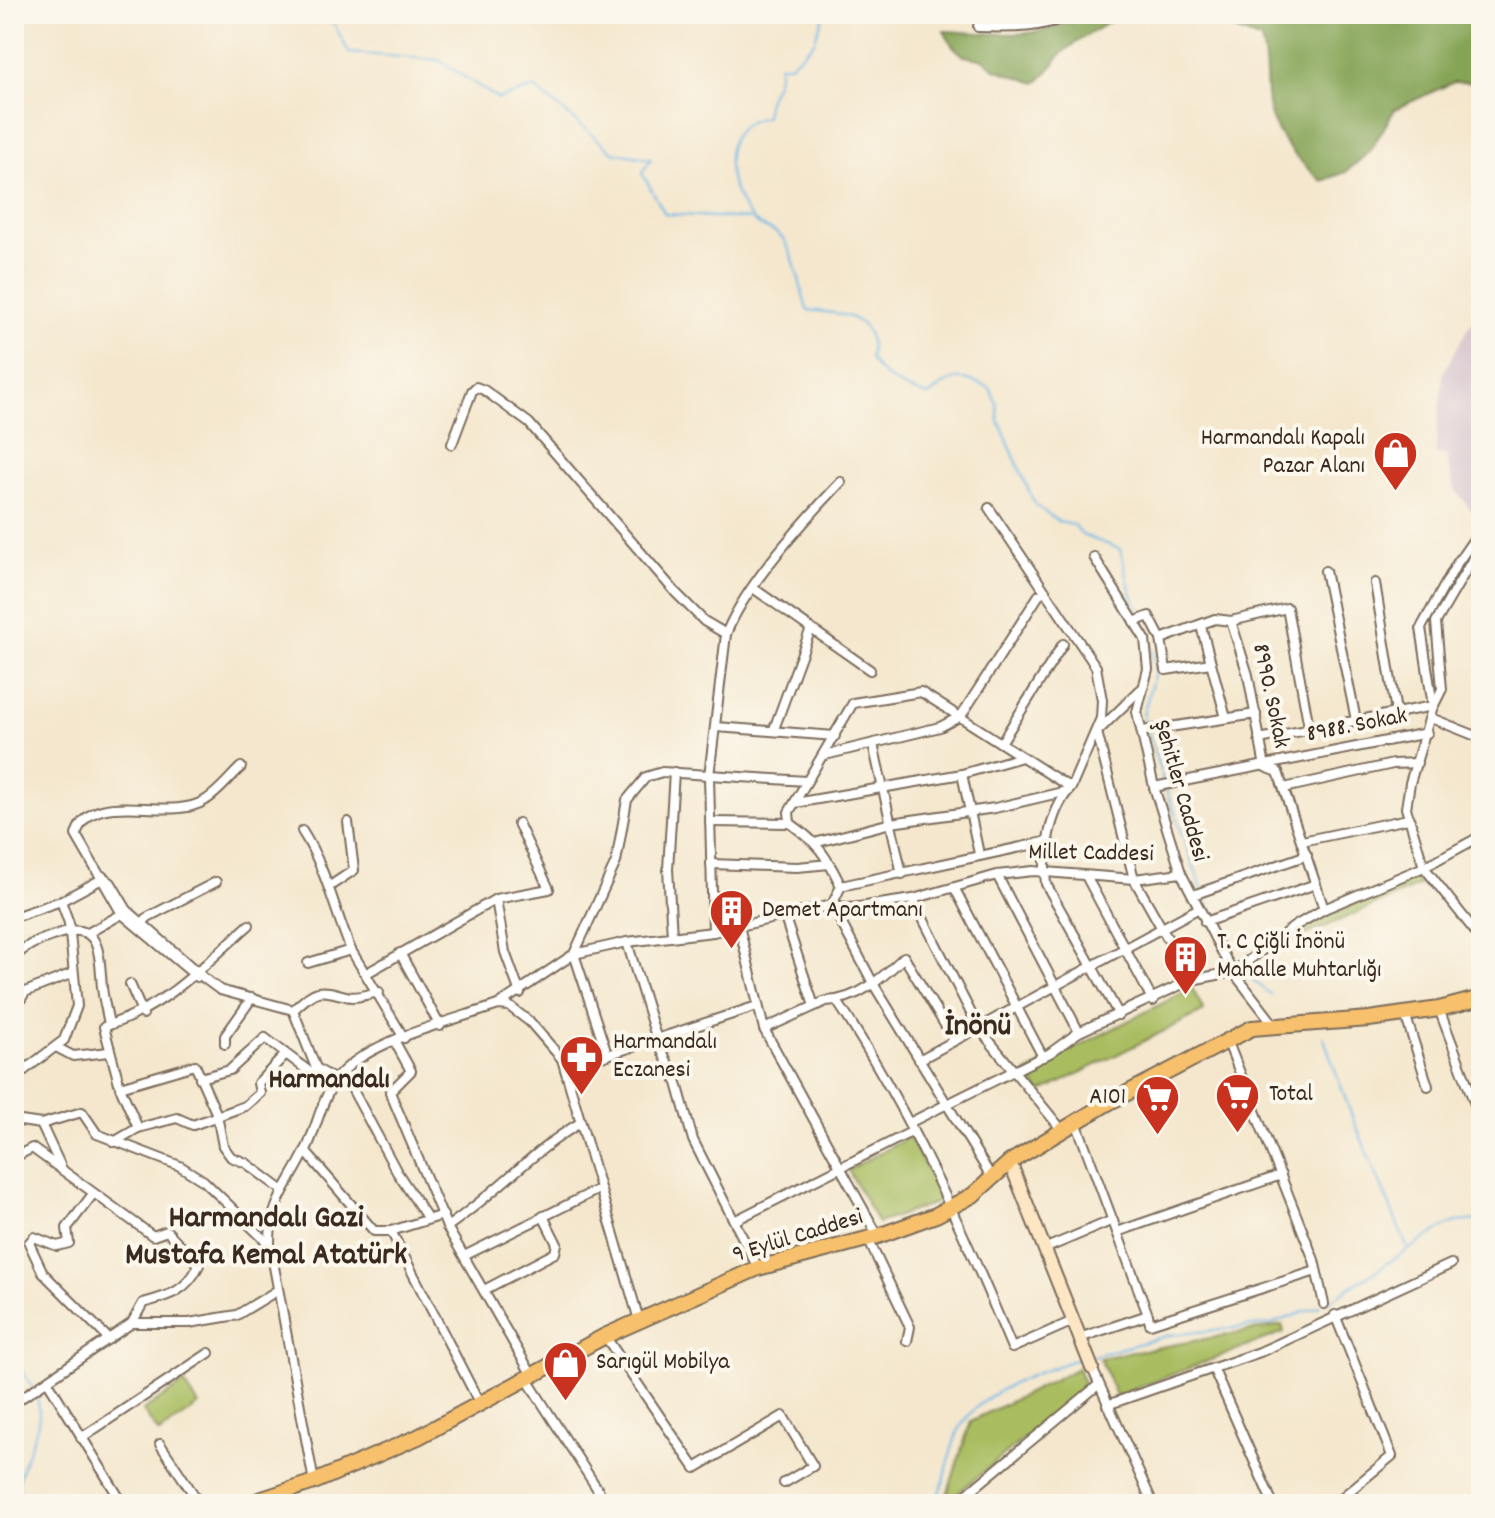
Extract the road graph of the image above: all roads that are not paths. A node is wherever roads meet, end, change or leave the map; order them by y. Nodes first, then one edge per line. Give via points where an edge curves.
1 (980, 14) edge
2 (1031, 14) edge
3 (1073, 14) edge
4 (1030, 27) junction
5 (452, 444) dead end
6 (841, 482) dead end
7 (989, 508) dead end
8 (1481, 529) edge
9 (1481, 545) edge
10 (1094, 557) dead end
11 (1325, 571) dead end
12 (1375, 583) dead end
13 (753, 588) junction
14 (1039, 595) dead end
15 (1136, 621) junction
16 (1231, 621) junction
17 (1201, 626) junction
18 (810, 631) junction
19 (726, 634) junction
20 (1161, 639) junction
21 (1063, 644) dead end
22 (1211, 663) junction
23 (870, 670) dead end
24 (1141, 689) junction
25 (1433, 706) junction
26 (1396, 712) junction
27 (1256, 714) junction
28 (961, 716) junction
29 (1226, 718) junction
30 (1431, 718) junction
31 (1356, 720) junction
32 (716, 727) junction
33 (1309, 727) junction
34 (774, 729) junction
35 (1146, 730) junction
36 (1097, 731) junction
37 (1427, 733) junction
38 (835, 736) junction
39 (1481, 738) edge
40 (1259, 739) junction
41 (1001, 743) junction
42 (873, 744) junction
43 (825, 755) junction
44 (1022, 757) junction
45 (1417, 763) junction
46 (241, 767) dead end
47 (1265, 767) junction
48 (674, 772) junction
49 (962, 774) junction
50 (709, 776) junction
51 (807, 781) junction
52 (881, 786) junction
53 (1154, 787) junction
54 (1284, 788) junction
55 (1069, 790) junction
56 (795, 803) junction
57 (969, 809) junction
58 (1408, 819) junction
59 (348, 822) dead end
60 (710, 822) junction
61 (518, 823) dead end
62 (790, 823) junction
63 (891, 823) junction
64 (302, 831) dead end
65 (1481, 836) edge
66 (1049, 841) junction
67 (1302, 841) junction
68 (818, 842) junction
69 (979, 854) junction
70 (1307, 855) junction
71 (711, 864) junction
72 (830, 864) junction
73 (1424, 867) junction
74 (1044, 872) junction
75 (1181, 873) junction
76 (902, 874) junction
77 (997, 875) junction
78 (100, 876) junction
79 (1086, 876) junction
80 (1134, 879) junction
81 (216, 882) dead end
82 (1316, 884) junction
83 (330, 886) junction
84 (841, 886) junction
85 (955, 889) junction
86 (1195, 894) junction
87 (496, 899) junction
88 (913, 899) junction
89 (61, 901) junction
90 (832, 905) junction
91 (1199, 908) junction
92 (1324, 909) junction
93 (122, 914) junction
94 (14, 917) edge
95 (785, 918) junction
96 (1207, 921) junction
97 (141, 924) junction
98 (249, 925) dead end
99 (739, 926) junction
100 (1162, 929) junction
101 (70, 930) junction
102 (713, 932) junction
103 (88, 933) junction
104 (672, 936) junction
105 (1481, 938) edge
106 (627, 942) junction
107 (1124, 947) junction
108 (351, 950) junction
109 (400, 953) junction
110 (574, 954) junction
111 (14, 958) edge
112 (308, 963) dead end
113 (1091, 964) junction
114 (1233, 972) junction
115 (73, 973) junction
116 (196, 973) junction
117 (367, 973) junction
118 (1191, 980) junction
119 (130, 984) dead end
120 (874, 985) junction
121 (1053, 985) junction
122 (379, 992) junction
123 (520, 993) junction
124 (252, 998) junction
125 (1481, 998) edge
126 (837, 1001) junction
127 (1153, 1001) junction
128 (498, 1005) junction
129 (757, 1006) junction
130 (814, 1006) junction
131 (1016, 1006) junction
132 (1439, 1009) junction
133 (293, 1010) junction
134 (14, 1011) edge
135 (143, 1014) junction
136 (1405, 1014) junction
137 (1119, 1015) junction
138 (109, 1025) junction
139 (440, 1026) junction
140 (1275, 1026) junction
141 (978, 1027) junction
142 (764, 1029) junction
143 (1079, 1032) junction
144 (400, 1040) junction
145 (657, 1040) junction
146 (954, 1040) junction
147 (1227, 1040) junction
148 (225, 1044) dead end
149 (56, 1047) junction
150 (109, 1052) junction
151 (607, 1054) junction
152 (285, 1055) junction
153 (1043, 1057) junction
154 (919, 1060) junction
155 (565, 1069) junction
156 (343, 1072) junction
157 (1012, 1072) junction
158 (14, 1078) edge
159 (200, 1078) junction
160 (333, 1084) junction
161 (1428, 1086) dead end
162 (120, 1087) junction
163 (948, 1104) junction
164 (217, 1115) junction
165 (14, 1120) edge
166 (1481, 1120) edge
167 (1076, 1122) junction
168 (580, 1123) junction
169 (41, 1124) junction
170 (911, 1127) junction
171 (138, 1128) junction
172 (1062, 1130) junction
173 (46, 1135) junction
174 (114, 1142) junction
175 (32, 1148) junction
176 (14, 1151) edge
177 (305, 1151) junction
178 (1010, 1162) junction
179 (840, 1167) junction
180 (63, 1170) junction
181 (1281, 1175) junction
182 (992, 1178) junction
183 (599, 1189) junction
184 (282, 1190) junction
185 (93, 1194) junction
186 (952, 1206) junction
187 (443, 1215) junction
188 (543, 1216) junction
189 (428, 1219) junction
190 (736, 1220) junction
191 (1113, 1220) junction
192 (447, 1227) junction
193 (391, 1231) junction
194 (1117, 1232) junction
195 (873, 1238) junction
196 (270, 1245) junction
197 (1044, 1249) junction
198 (464, 1256) junction
199 (1451, 1264) dead end
200 (758, 1268) junction
201 (1316, 1271) junction
202 (486, 1289) junction
203 (278, 1290) junction
204 (1324, 1304) dead end
205 (1148, 1315) junction
206 (1335, 1315) junction
207 (639, 1320) junction
208 (1073, 1321) junction
209 (132, 1323) junction
210 (605, 1336) junction
211 (109, 1339) junction
212 (907, 1341) dead end
213 (1081, 1344) junction
214 (209, 1353) dead end
215 (1092, 1368) joint
216 (1214, 1370) junction
217 (530, 1380) junction
218 (45, 1384) junction
219 (1097, 1386) junction
220 (14, 1403) edge
221 (1107, 1405) junction
222 (481, 1406) junction
223 (81, 1438) junction
224 (160, 1444) dead end
225 (314, 1482) junction
226 (784, 1483) dead end
227 (123, 1504) edge
228 (200, 1504) edge
229 (247, 1504) edge
230 (607, 1504) edge
231 (955, 1504) edge
232 (1153, 1504) edge
233 (1273, 1504) edge
234 (1334, 1504) edge

1 - 4 street via 978,27
2 - 4 street
3 - 4 street
5 - 19 street via 472,391 484,390 529,423 677,594
6 - 13 street
7 - 36 street via 1096,667 1102,700
8 - 25 street via 1434,592 1421,628
9 - 25 street via 1436,622 1442,689
10 - 15 street, Şehitler Caddesi
11 - 31 street
12 - 26 street
13 - 18 street
13 - 19 street
14 - 28 street
15 - 20 street via 1148,617
15 - 24 street, Şehitler Caddesi via 1145,639 1148,669
16 - 17 street via 1215,619
16 - 27 street, 8990. Sokak
16 - 33 street via 1287,608
17 - 20 street
17 - 22 street
18 - 23 street
18 - 34 street
19 - 32 street
20 - 22 street via 1166,670
21 - 41 street
22 - 29 street
24 - 35 street, Şehitler Caddesi via 1137,712
24 - 36 street
25 - 26 street
25 - 30 street
26 - 31 street
27 - 29 street
27 - 40 street, 8990. Sokak
28 - 38 street via 921,692 879,698 853,703
28 - 41 street
28 - 42 street via 940,727
29 - 35 street
30 - 37 street
30 - 39 street
31 - 33 street
32 - 34 street
32 - 50 street
33 - 40 street
34 - 38 street
35 - 53 street, Şehitler Caddesi
36 - 55 street
36 - 80 street
37 - 45 street
37 - 47 street, 8988. Sokak
38 - 43 street
40 - 47 street, 8990. Sokak
41 - 44 street
42 - 43 street
42 - 52 street
43 - 51 street
44 - 49 street
44 - 55 street
45 - 54 street
45 - 58 street
46 - 78 street via 204,802 176,809 89,813 76,835
47 - 53 street, 8988. Sokak
47 - 54 street, 8990. Sokak via 1278,772
48 - 50 street
48 - 104 street via 668,869
48 - 110 street via 646,777 627,800 616,862
49 - 52 street
49 - 57 street
50 - 51 street
50 - 60 street
51 - 56 street
52 - 56 street
52 - 63 street
53 - 75 street, Şehitler Caddesi
54 - 67 street, 8990. Sokak
55 - 57 street
55 - 66 street
56 - 62 street
57 - 63 street
57 - 69 street
58 - 67 street
58 - 73 street
59 - 83 street via 354,870
60 - 62 street
60 - 71 street
61 - 87 street via 549,889
62 - 68 street
63 - 68 street
63 - 76 street
64 - 83 street
65 - 73 street
66 - 69 street
66 - 74 street
67 - 70 street, 8990. Sokak
68 - 72 street
69 - 76 street
70 - 82 street, 8990. Sokak
70 - 86 street
71 - 72 street
71 - 102 street
72 - 84 street
73 - 92 street
73 - 105 street
74 - 77 street, Millet Caddesi
74 - 79 street, Millet Caddesi
74 - 113 street via 1052,897
75 - 80 street, Millet Caddesi
75 - 86 street, Şehitler Caddesi
76 - 84 street
77 - 85 street, Millet Caddesi
77 - 121 street
78 - 89 street
78 - 93 street
78 - 97 street
79 - 80 street, Millet Caddesi
79 - 107 street
80 - 100 street
81 - 97 street
82 - 92 street, 8990. Sokak
82 - 96 street
83 - 108 street
84 - 90 street
85 - 88 street, Millet Caddesi
85 - 131 street
86 - 91 street, Şehitler Caddesi
87 - 109 street
87 - 123 street via 505,952
88 - 90 street, Millet Caddesi via 852,908
88 - 141 street
89 - 94 street
89 - 101 street
90 - 95 street, Millet Caddesi
90 - 120 street
91 - 96 street, Şehitler Caddesi
91 - 100 street
92 - 114 street
93 - 103 street
93 - 116 street
95 - 99 street, Millet Caddesi
95 - 130 street
96 - 114 street, Şehitler Caddesi
97 - 116 street
98 - 116 street
99 - 102 street, Millet Caddesi
99 - 129 street
100 - 107 street
100 - 118 street
101 - 103 street
101 - 111 street via 32,942
101 - 115 street
102 - 104 street, Millet Caddesi
103 - 138 street via 103,972
104 - 106 street, Millet Caddesi
106 - 110 street, Millet Caddesi
106 - 145 street
107 - 113 street
107 - 127 street
108 - 112 street
108 - 117 street
109 - 117 street
109 - 139 street
110 - 123 street, Millet Caddesi
110 - 151 street
113 - 121 street
113 - 137 street
114 - 118 street
114 - 140 street, Şehitler Caddesi
115 - 134 street via 25,992
115 - 149 street via 77,1006
116 - 124 street via 220,990
116 - 135 street
117 - 122 street
118 - 127 street
119 - 135 street
120 - 126 street
120 - 146 street via 904,957
120 - 154 street
121 - 131 street
121 - 143 street
122 - 133 street via 348,997 331,989 313,993
122 - 144 street
123 - 128 street, Millet Caddesi
124 - 133 street
124 - 148 street via 225,1036
125 - 132 main road, 9 Eylül Caddesi
126 - 130 street
126 - 170 street
127 - 137 street
128 - 139 street, Millet Caddesi
128 - 155 street via 509,1006 530,1022
129 - 142 street
129 - 145 street
130 - 142 street
131 - 141 street
131 - 153 street
132 - 136 main road, 9 Eylül Caddesi
132 - 166 street
133 - 160 street via 316,1068
135 - 138 street
136 - 140 main road, 9 Eylül Caddesi
136 - 161 street
137 - 143 street
138 - 150 street via 104,1027
139 - 144 street, Millet Caddesi
140 - 147 main road, 9 Eylül Caddesi via 1252,1028
141 - 146 street
141 - 157 street
142 - 179 street
143 - 153 street
144 - 156 street, Millet Caddesi
144 - 187 street via 411,1071 390,1092
145 - 151 street
145 - 190 street via 677,1083 693,1140
146 - 154 street
147 - 167 main road, 9 Eylül Caddesi
147 - 181 street
149 - 150 street via 73,1056
149 - 158 street
150 - 162 street
151 - 155 street
152 - 159 street via 265,1038 230,1070
152 - 160 street
152 - 164 street via 258,1083 260,1093 245,1106
153 - 157 street
154 - 163 street
155 - 168 street
156 - 160 street, Millet Caddesi
156 - 189 street
157 - 163 street
157 - 172 street
159 - 162 street via 195,1065
159 - 164 street
160 - 177 street
162 - 171 street
163 - 170 street
163 - 182 street
164 - 171 street via 193,1125 177,1118
164 - 184 street via 223,1146 231,1157
165 - 169 street
167 - 172 main road, 9 Eylül Caddesi
167 - 191 street
168 - 183 street
168 - 192 street via 545,1144 487,1199
169 - 173 street
169 - 174 street via 82,1112 97,1134
170 - 179 street
170 - 186 street
171 - 174 street
172 - 178 main road, 9 Eylül Caddesi
173 - 175 street
173 - 180 street
174 - 196 street via 180,1166 204,1181
175 - 176 street via 17,1156
175 - 180 street
177 - 184 street
177 - 193 street via 374,1231
178 - 182 main road, 9 Eylül Caddesi
178 - 197 street
179 - 190 street
179 - 195 street
180 - 185 street
181 - 194 street
181 - 201 street
182 - 186 main road, 9 Eylül Caddesi
183 - 188 street
183 - 207 street
184 - 196 street via 269,1219
185 - 209 street via 153,1236 167,1231 199,1265 176,1294 143,1303
185 - 211 street via 67,1228 69,1243 57,1246 34,1237 29,1243 43,1273
186 - 195 main road, 9 Eylül Caddesi
186 - 208 street via 1012,1348
187 - 189 street
187 - 192 street
188 - 198 street
188 - 202 street via 557,1244 555,1253
189 - 193 street
190 - 200 street
191 - 194 street
191 - 197 street
192 - 198 street
193 - 222 street
194 - 205 street
195 - 200 main road, 9 Eylül Caddesi
195 - 212 street via 910,1327
196 - 203 street
197 - 208 street
198 - 202 street
199 - 206 street
200 - 207 main road, 9 Eylül Caddesi
201 - 204 street
201 - 205 street via 1150,1324
202 - 217 street
203 - 209 street via 237,1315 189,1323
203 - 225 street
205 - 213 street
206 - 216 street
206 - 234 street via 1392,1456
207 - 210 main road, 9 Eylül Caddesi
208 - 213 street
209 - 211 street
210 - 217 main road, 9 Eylül Caddesi
210 - 226 street via 695,1468 783,1416 813,1466
211 - 218 street
213 - 215 street
214 - 223 street
215 - 219 street
216 - 221 street
216 - 233 street
217 - 222 main road, 9 Eylül Caddesi
217 - 230 street
218 - 220 street
218 - 223 street
219 - 221 street
219 - 231 street
221 - 232 street
222 - 225 main road, 9 Eylül Caddesi
223 - 227 street
224 - 228 street
225 - 229 main road, 9 Eylül Caddesi

